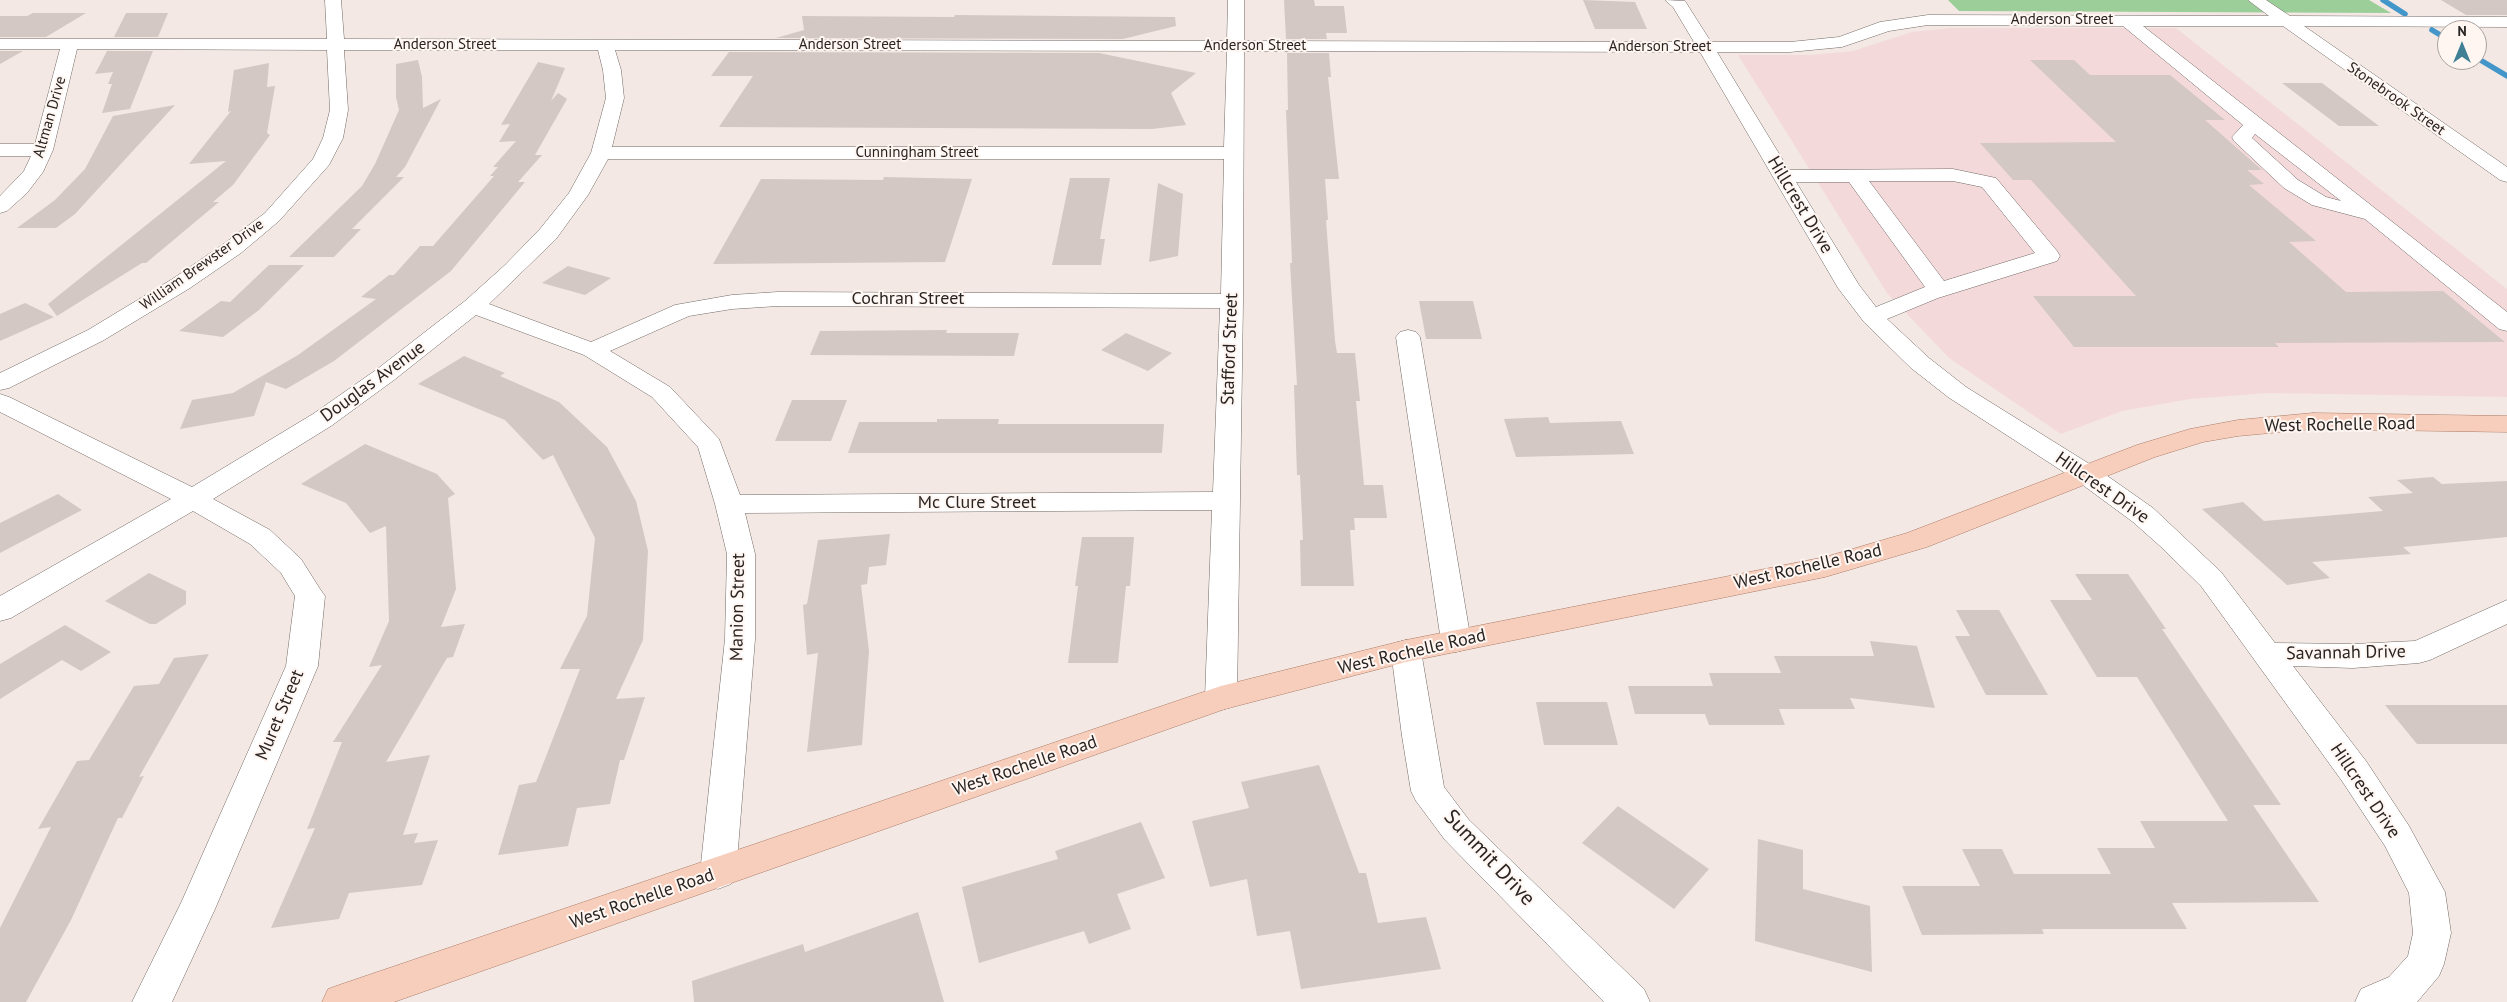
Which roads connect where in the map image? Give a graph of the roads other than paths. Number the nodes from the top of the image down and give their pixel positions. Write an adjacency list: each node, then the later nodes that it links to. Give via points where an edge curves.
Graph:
1 (333, 0): 12 (street, William Brewster Drive)
2 (1236, 0): 14 (street, Stafford Street)
3 (1673, 0): 15 (street, Hillcrest Drive, via 1679,4)
4 (2256, 0): 8 (street, Stonebrook Street)
5 (1939, 7): 6 (street)
6 (1952, 20): 7 (street, Anderson Street); 15 (street, Anderson Street, via 1898,24 1842,42 1811,46)
7 (2126, 20): 8 (street, Anderson Street); 28 (street, via 2254,124 2242,137 2244,141 2291,184 2319,201 2374,216)
8 (2285, 21): 9 (street, Anderson Street); 22 (street, Stonebrook Street)
9 (2507, 22)
10 (0, 44): 11 (street, Anderson Street)
11 (70, 44): 12 (street, Anderson Street); 17 (street, Altman Drive)
12 (336, 45): 13 (street, Anderson Street); 31 (street, William Brewster Drive, via 339,110 333,138 322,161 272,216 233,248 139,310)
13 (605, 45): 14 (street, Anderson Street); 18 (street, Douglas Avenue, via 612,70 614,98)
14 (1235, 46): 15 (street, Anderson Street); 19 (street, Stafford Street)
15 (1706, 47): 20 (street, Hillcrest Drive)
16 (0, 150): 17 (street)
17 (43, 150): 23 (street, Altman Drive, via 33,172)
18 (601, 152): 19 (street, Cunningham Street); 26 (street, Douglas Avenue, via 578,195 548,234)
19 (1234, 153): 25 (street, Stafford Street)
20 (1783, 176): 21 (street); 27 (street, Hillcrest Drive, via 1849,288)
21 (1855, 176): 24 (street); 24 (street, via 1953,175 1989,182 2049,256)
22 (2507, 176)
23 (0, 207)
24 (1939, 290): 27 (street)
25 (1232, 301): 30 (street, Cochran Street, via 778,299 732,302 683,310); 36 (street, Stafford Street)
26 (473, 306): 30 (street, Manion Street); 35 (street, Douglas Avenue, via 322,420)
27 (1872, 317): 34 (street, Hillcrest Drive, via 1920,363 1957,392)
28 (2507, 324)
29 (1408, 337): 40 (street)
30 (592, 350): 37 (street, Manion Street, via 661,392 710,445)
31 (0, 382)
32 (0, 402): 35 (street, Muret Street)
33 (2507, 424): 34 (main road, West Rochelle Road, via 2312,421 2238,428 2199,435 2146,451)
34 (2086, 474): 40 (main road, West Rochelle Road, via 1917,540 1825,567); 42 (street, Hillcrest Drive, via 2143,515 2211,579)
35 (193, 499): 38 (street, Douglas Avenue); 45 (street, Muret Street, via 260,537 291,566 310,596 302,666 197,908)
36 (1226, 502): 37 (street, Mc Clure Street); 43 (street, Stafford Street)
37 (729, 504): 44 (street, Manion Street, via 741,554 740,639)
38 (0, 610)
39 (2507, 611): 42 (street, Savannah Drive, via 2419,652 2353,656)
40 (1456, 641): 41 (main road, West Rochelle Road)
41 (1406, 651): 43 (main road, West Rochelle Road); 47 (street, Summit Drive, via 1428,791 1457,830)
42 (2266, 654): 48 (street, Hillcrest Drive, via 2354,771 2397,836 2427,892 2432,933 2425,964 2403,990)
43 (1221, 698): 44 (main road, West Rochelle Road)
44 (718, 873): 46 (main road, West Rochelle Road)
45 (152, 1002)
46 (342, 1002)
47 (1630, 1002)
48 (2375, 1002)

